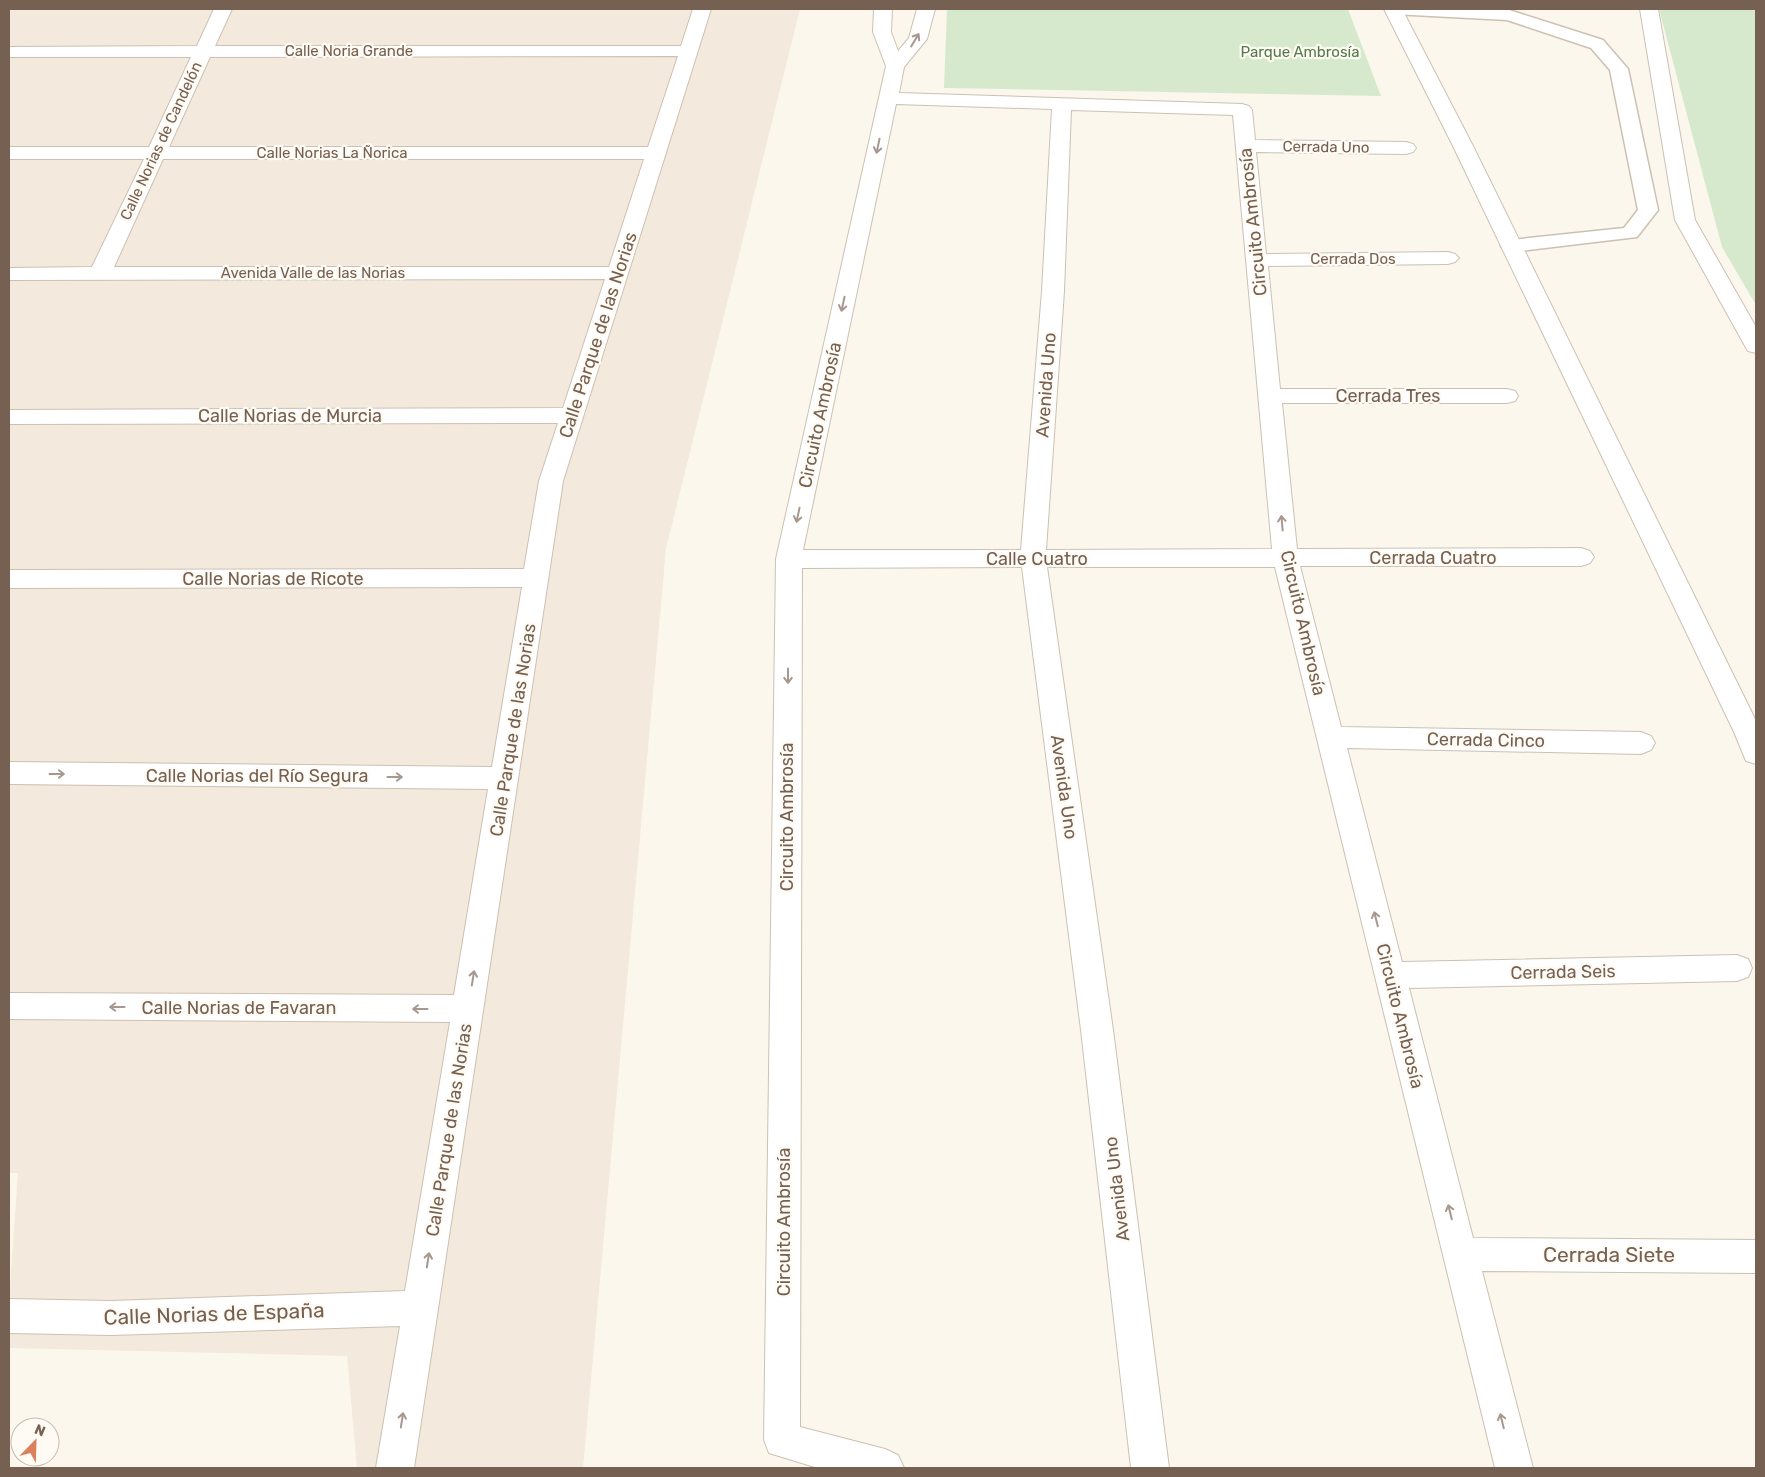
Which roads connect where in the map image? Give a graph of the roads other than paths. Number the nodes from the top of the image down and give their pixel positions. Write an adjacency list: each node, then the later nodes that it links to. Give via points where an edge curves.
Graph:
1 (223, 9): 7 (street, Calle Norias de Candelón)
2 (702, 9): 8 (street, Calle Parque de las Norias)
3 (883, 9): 10 (street, via 882,32)
4 (926, 9): 10 (street, Circuito Ambrosía, one-way to 4, via 918,38)
5 (1393, 9): 18 (street); 18 (lane, via 1509,15 1597,44 1619,69 1648,210 1630,233)
6 (1648, 9): 24 (street, via 1685,220)
7 (203, 51): 8 (street, Calle Noria Grande); 9 (street, Calle Noria Grande); 16 (street, Calle Norias de Candelón)
8 (689, 51): 17 (street, Calle Parque de las Norias)
9 (9, 52)
10 (895, 66): 11 (street, Circuito Ambrosía)
11 (888, 98): 12 (street, Circuito Ambrosía); 31 (street, Circuito Ambrosía, one-way to 31)
12 (1062, 104): 13 (street, Circuito Ambrosía, via 1242,110); 32 (street, Avenida Uno, via 1053,291)
13 (1246, 146): 14 (street, Cerrada Uno); 20 (street, Circuito Ambrosía)
14 (1406, 148)
15 (9, 153): 16 (street, Calle Norias La Ñorica)
16 (156, 153): 17 (street, Calle Norias La Ñorica); 23 (street, Calle Norias de Candelón)
17 (656, 153): 21 (street, Calle Parque de las Norias)
18 (1511, 246): 37 (street)
19 (1448, 258): 20 (street, Cerrada Dos)
20 (1257, 260): 25 (street, Circuito Ambrosía)
21 (618, 273): 23 (street, Avenida Valle de las Norias); 27 (street, Calle Parque de las Norias)
22 (9, 274): 23 (street, Avenida Valle de las Norias)
23 (100, 274)
24 (1756, 346)
25 (1270, 396): 26 (street, Cerrada Tres); 30 (street, Circuito Ambrosía, one-way to 25)
26 (1507, 396)
27 (572, 415): 28 (street, Calle Norias de Murcia); 33 (street, Calle Parque de las Norias, via 551,481)
28 (10, 420)
29 (1581, 557): 30 (street, Cerrada Cuatro)
30 (1285, 558): 32 (street, Calle Cuatro); 35 (street, Circuito Ambrosía)
31 (788, 559): 32 (street, Calle Cuatro); 49 (street, Circuito Ambrosía, one-way to 49, via 782,1440)
32 (1033, 559): 50 (street, Avenida Uno, via 1097,1030)
33 (537, 578): 34 (street, Calle Norias de Ricote); 39 (street, Calle Parque de las Norias)
34 (9, 579)
35 (1330, 737): 36 (street, Cerrada Cinco); 41 (street, Circuito Ambrosía, one-way to 35)
36 (1641, 743)
37 (1756, 753)
38 (9, 773): 39 (street, Calle Norias del Río Segura, one-way to 39)
39 (505, 778): 43 (street, Calle Parque de las Norias, one-way to 39)
40 (1737, 968): 41 (street, Cerrada Seis)
41 (1390, 975): 44 (street, Circuito Ambrosía, one-way to 41)
42 (9, 1006): 43 (street, Calle Norias de Favaran, one-way to 42)
43 (468, 1009): 46 (street, Calle Parque de las Norias, one-way to 43)
44 (1461, 1254): 45 (street, Cerrada Siete); 51 (street, Circuito Ambrosía, one-way to 44)
45 (1756, 1256)
46 (420, 1308): 47 (street, Calle Norias de España, via 111,1318); 48 (street, Calle Parque de las Norias, one-way to 46)
47 (9, 1316)
48 (395, 1468)
49 (885, 1468)
50 (1150, 1468)
51 (1514, 1468)

